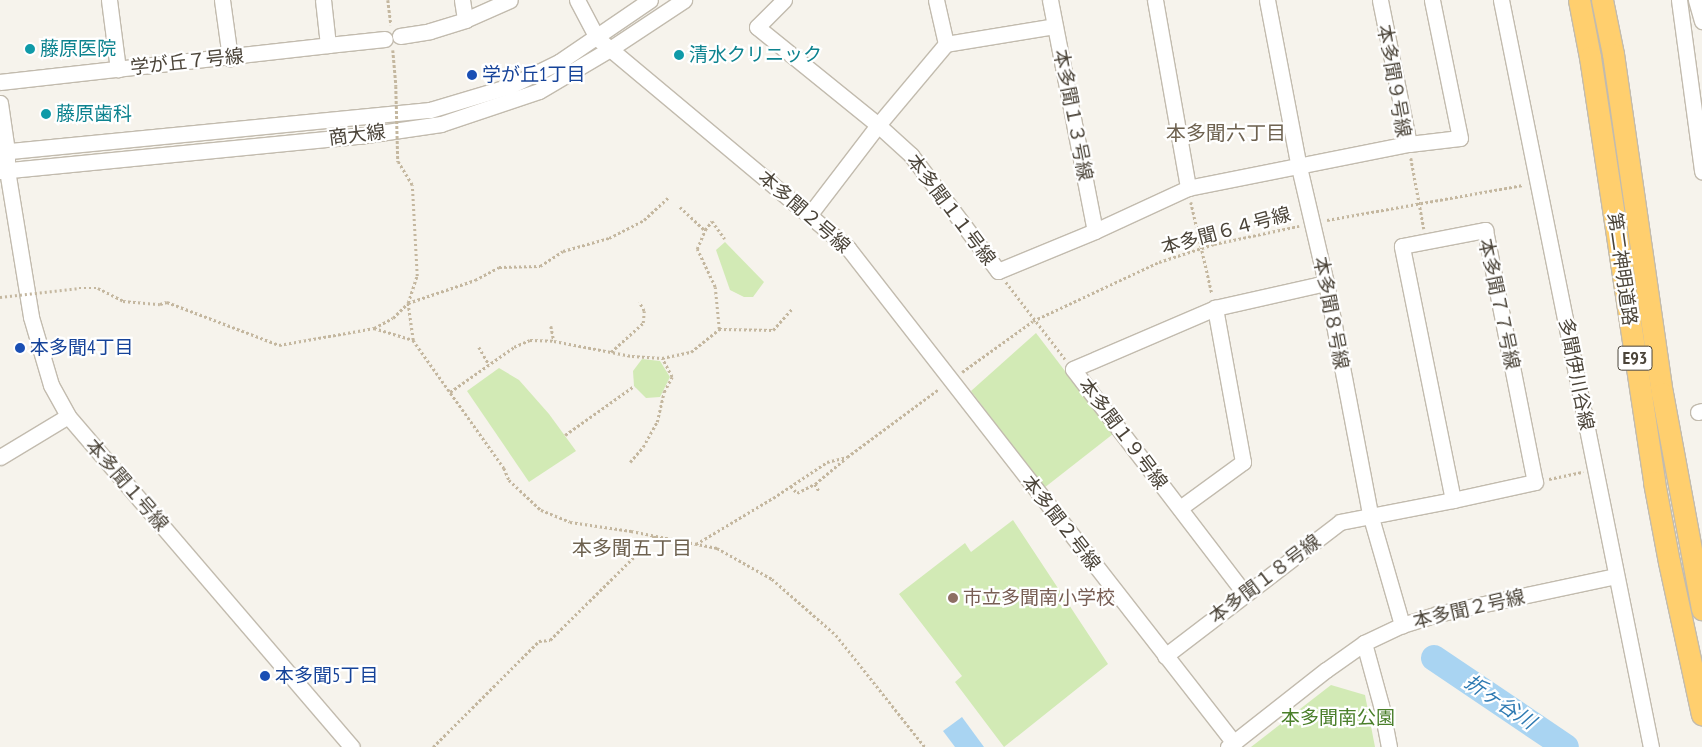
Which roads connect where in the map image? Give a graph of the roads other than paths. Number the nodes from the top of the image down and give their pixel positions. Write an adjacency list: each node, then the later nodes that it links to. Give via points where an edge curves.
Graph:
1 (110, 0): 29 (street)
2 (222, 0): 28 (street)
3 (324, 0): 26 (street)
4 (462, 0): 21 (street)
5 (510, 0): 21 (street, 学が丘７号線)
6 (577, 0): 24 (street, 本多聞２号線)
7 (650, 0): 24 (street, 商大線)
8 (684, 0): 27 (street, 商大線)
9 (784, 0): 32 (street, 本多聞１１号線, via 757,28)
10 (936, 0): 25 (street)
11 (1050, 0): 23 (street, 本多聞１３号線)
12 (1155, 0): 38 (street)
13 (1267, 0): 35 (street, 本多聞８号線)
14 (1380, 0): 33 (street, 本多聞９号線)
15 (1432, 0): 33 (street, via 1460,138)
16 (1501, 0): 48 (street, 多聞伊川谷線)
17 (1578, 0): 54 (highway, 第二神明道路 / E93, via 1590,57 1654,482)
18 (1602, 0): 50 (highway, 第二神明道路 / E93, via 1613,54 1665,411)
19 (1679, 0): 37 (street)
20 (1696, 0): 22 (street)
21 (465, 20): 26 (street, 学が丘７号線, via 430,31)
22 (1702, 21)
23 (1056, 26): 25 (street); 40 (street, 本多聞１３号線)
24 (598, 38): 27 (street, 本多聞２号線); 34 (street, 商大線, via 510,86 430,110)
25 (946, 44): 32 (street)
26 (328, 45): 28 (street, 学が丘７号線)
27 (610, 49): 36 (street, 商大線, via 540,91 441,124 359,136); 39 (street, 本多聞２号線)
28 (230, 58): 29 (street, 学が丘７号線)
29 (118, 70): 30 (street, 学が丘７号線)
30 (0, 82)
31 (0, 103): 34 (street, 本多聞１号線)
32 (878, 125): 39 (street); 40 (street, 本多聞１１号線, via 911,155 998,271)
33 (1409, 144): 35 (street, 本多聞９号線)
34 (4, 152): 36 (street, 本多聞１号線)
35 (1299, 167): 38 (street, 本多聞１１号線); 41 (street, 本多聞８号線)
36 (4, 171): 43 (street, 本多聞１号線, via 31,317 51,385)
37 (1702, 171)
38 (1188, 188): 40 (street, 本多聞１１号線)
39 (810, 214): 53 (street, 本多聞２号線, via 848,248)
40 (1095, 231)
41 (1326, 282): 42 (street, 本多聞１９号線); 47 (street, 本多聞８号線)
42 (1215, 308): 46 (street, via 1242,462); 46 (street, 本多聞１９号線, via 1073,369)
43 (68, 416): 44 (street); 56 (street, 本多聞１号線)
44 (0, 457)
45 (1452, 500): 45 (street, 本多聞７７号線, via 1535,482 1485,230 1402,246); 47 (street)
46 (1180, 508): 49 (street, 本多聞１９号線)
47 (1370, 514): 49 (street, 本多聞１８号線, via 1340,522); 51 (street, 本多聞８号線)
48 (1616, 576): 51 (street, 本多聞２号線, via 1437,614); 58 (street, 多聞伊川谷線)
49 (1245, 594): 53 (street, 本多聞１８号線)
50 (1702, 609)
51 (1402, 625): 52 (street, 本多聞２号線)
52 (1364, 643): 55 (street, 本多聞２号線); 57 (street)
53 (1165, 656): 55 (street, 本多聞２号線)
54 (1702, 714)
55 (1231, 745)
56 (352, 747)
57 (1389, 747)
58 (1652, 747)

